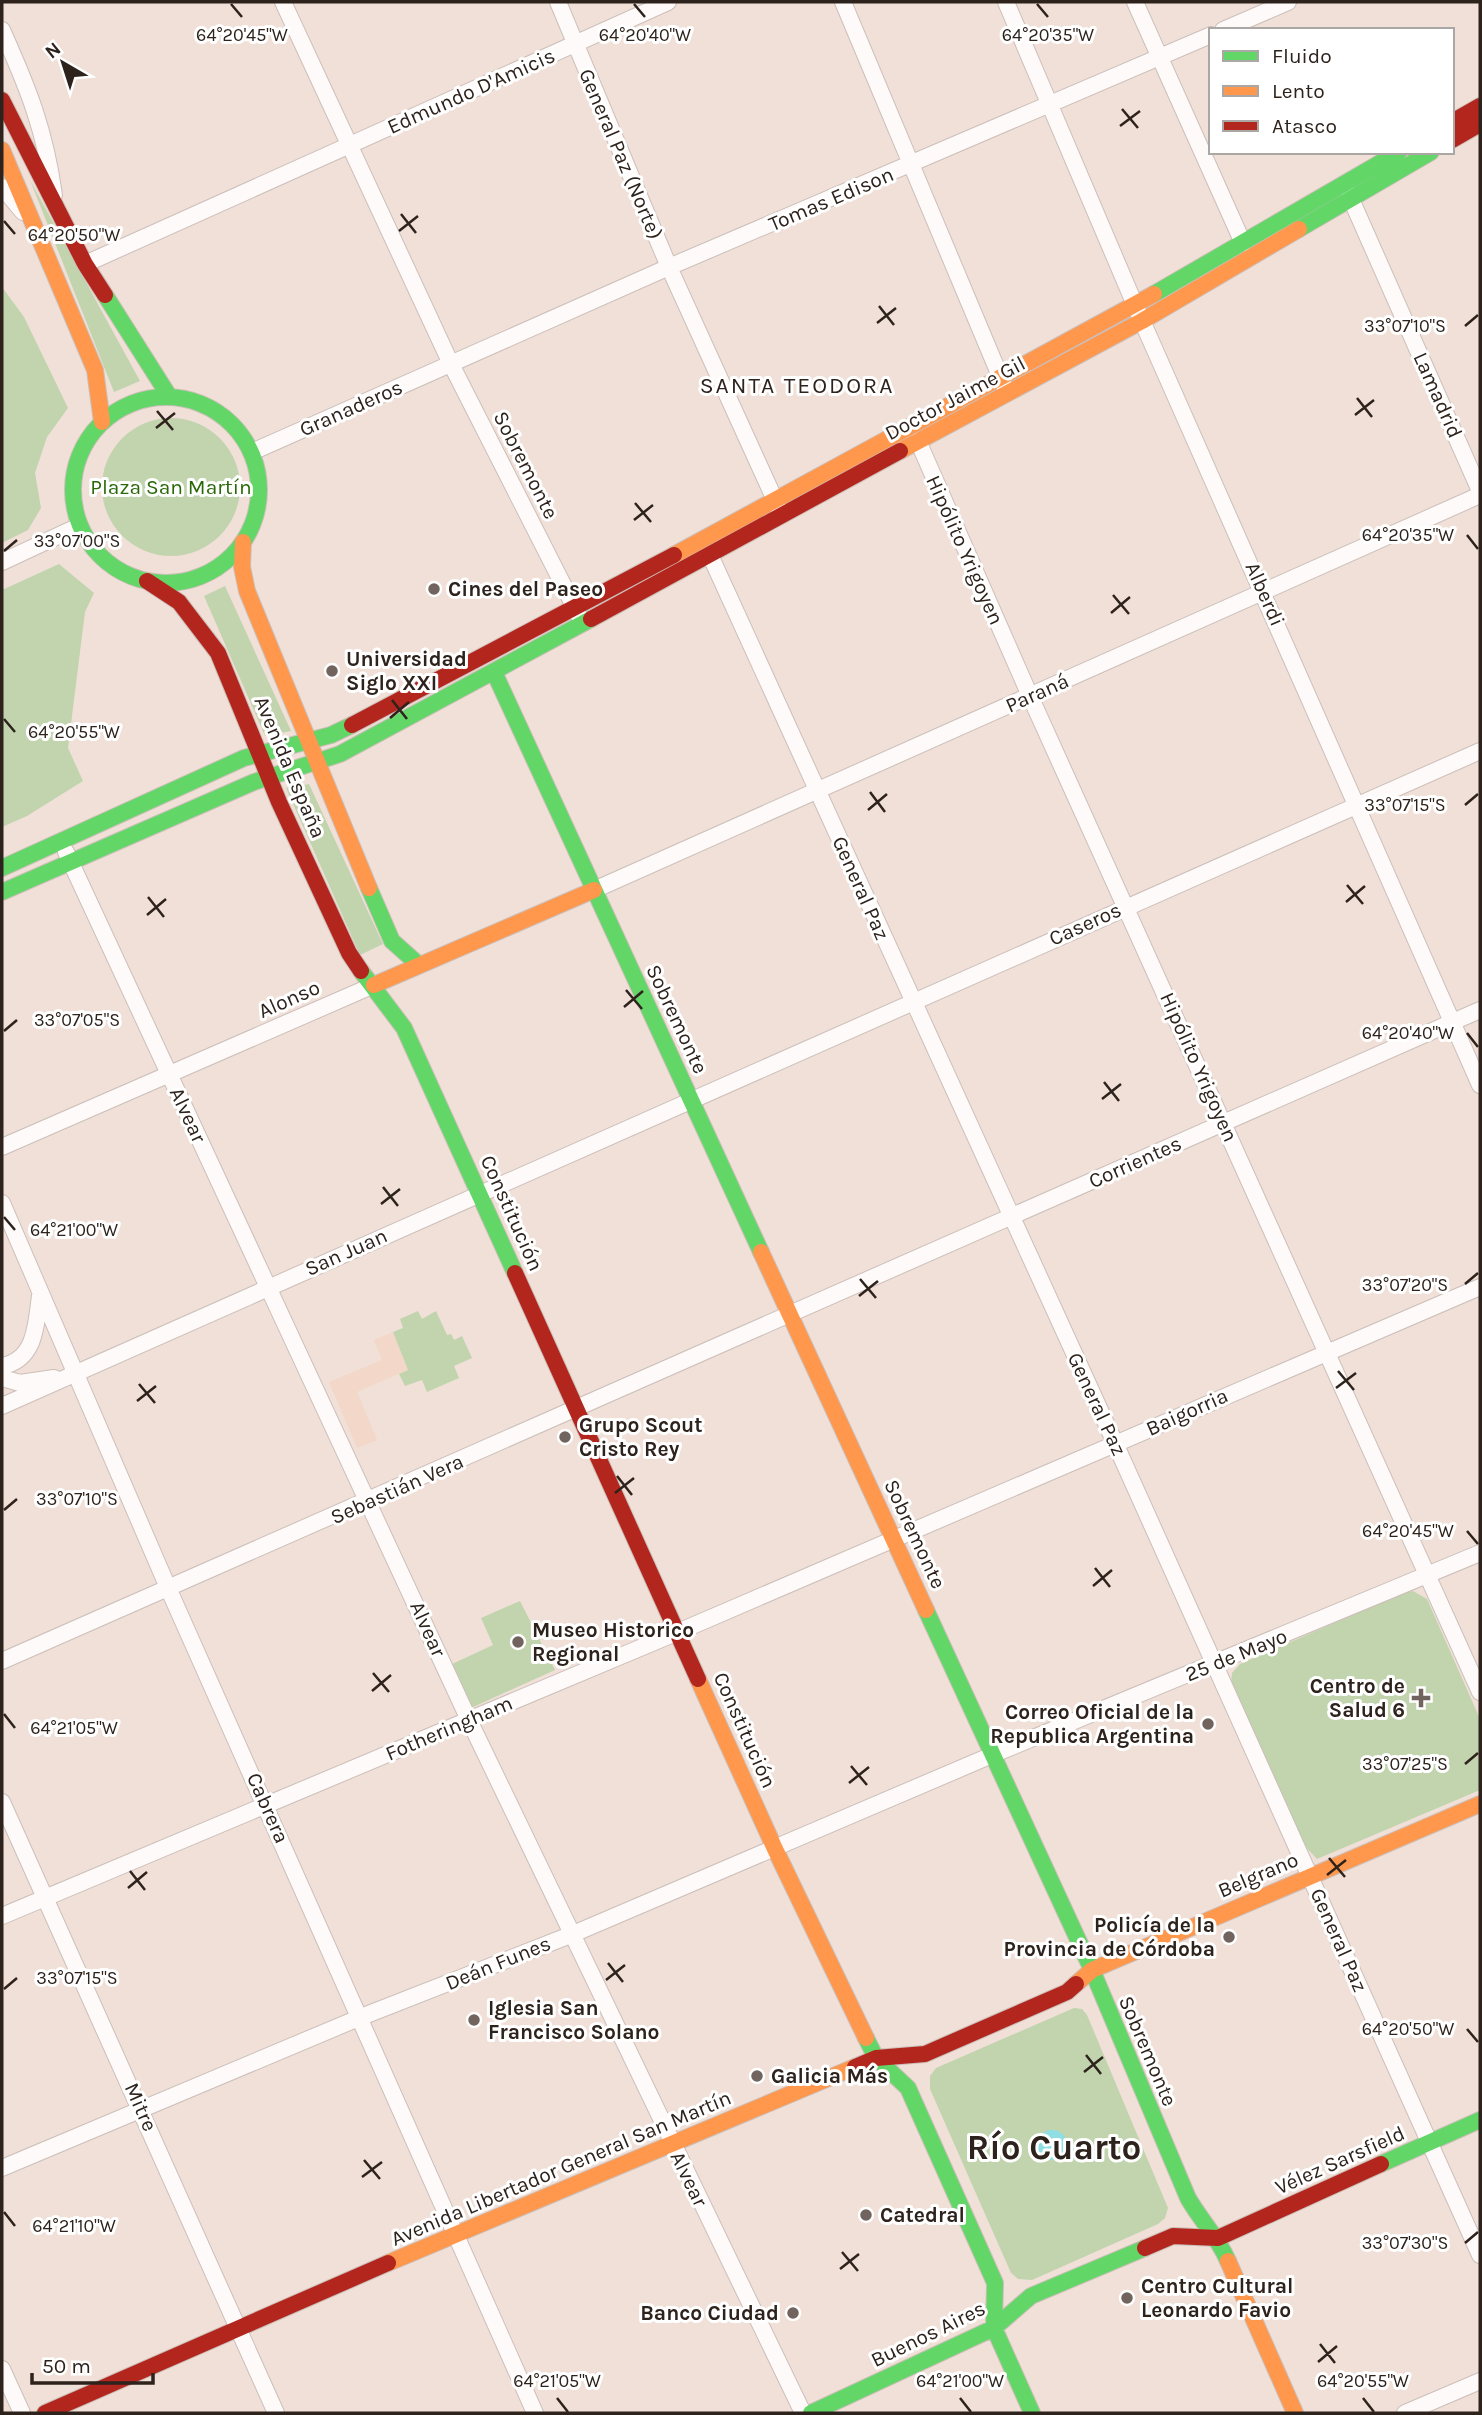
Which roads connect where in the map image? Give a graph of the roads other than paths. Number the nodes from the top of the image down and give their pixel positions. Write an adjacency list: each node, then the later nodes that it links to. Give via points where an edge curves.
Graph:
1 (283, 2): 19 (street, Sobremonte)
2 (558, 2): 11 (street, General Paz (Norte))
3 (668, 2): 11 (street, Edmundo D'Amicis)
4 (843, 2): 23 (street)
5 (1006, 2): 14 (street, Alberdi)
6 (1135, 2): 12 (street)
7 (1288, 2): 8 (street)
8 (1228, 28)
9 (2, 30): 26 (street, via 47,144)
10 (1209, 36): 12 (street, Tomas Edison)
11 (574, 44): 19 (street, Edmundo D'Amicis); 30 (street, General Paz (Norte))
12 (1159, 58): 14 (street, Tomas Edison); 28 (street)
13 (2, 100): 26 (main road)
14 (1051, 104): 23 (street, Tomas Edison); 31 (street, Alberdi)
15 (1480, 106): 16 (main road)
16 (1454, 121)
17 (1480, 124): 18 (main road)
18 (1454, 139)
19 (350, 145): 29 (street, Edmundo D'Amicis); 33 (street, Sobremonte)
20 (2, 150): 27 (main road)
21 (1396, 154): 25 (main road, Doctor Jaime Gil)
22 (1427, 154): 25 (main road, Doctor Jaime Gil)
23 (913, 164): 30 (street, Tomas Edison); 34 (street)
24 (2, 187): 27 (street)
25 (1347, 191): 28 (main road, Doctor Jaime Gil); 32 (main road, Doctor Jaime Gil); 39 (street, Lamadrid)
26 (55, 204): 29 (main road)
27 (33, 223): 36 (main road, via 94,370)
28 (1243, 243): 31 (main road, Doctor Jaime Gil)
29 (85, 264): 35 (main road)
30 (669, 267): 33 (street, Tomas Edison); 40 (street)
31 (1135, 305): 32 (street, Alberdi); 34 (main road, Doctor Jaime Gil)
32 (1142, 321): 34 (main road, Doctor Jaime Gil); 46 (street, Alberdi)
33 (451, 364): 38 (street, Granaderos); 47 (street, Sobremonte)
34 (1004, 385): 37 (main road, Doctor Jaime Gil); 40 (main road, Doctor Jaime Gil)
35 (169, 396): 36 (main road, via 127,405); 38 (main road, via 213,409 236,428)
36 (102, 422): 41 (main road, via 85,444 74,470 73,499)
37 (918, 441): 40 (main road, Doctor Jaime Gil); 49 (street, Hipólito Yrigoyen)
38 (251, 452): 42 (main road, via 259,483 256,514)
39 (1480, 493): 46 (street, Paraná)
40 (778, 507): 43 (main road, Doctor Jaime Gil); 47 (main road, Doctor Jaime Gil)
41 (79, 526): 44 (street); 45 (main road, via 103,558 119,571)
42 (243, 542): 45 (main road, via 225,562 201,576 174,583); 50 (main road, Avenida España, via 247,592)
43 (709, 555): 47 (main road, Doctor Jaime Gil); 55 (street, General Paz)
44 (2, 562)
45 (147, 582): 52 (main road, Avenida España, via 179,602 218,653)
46 (1264, 591): 49 (street, Paraná); 56 (street, Alberdi)
47 (579, 616): 48 (main road, Doctor Jaime Gil); 50 (main road, via 342,730)
48 (494, 672): 53 (main road, Doctor Jaime Gil); 60 (main road, Sobremonte)
49 (1030, 696): 55 (street, Paraná); 62 (street, Hipólito Yrigoyen)
50 (309, 740): 52 (main road); 53 (main road, Avenida España)
51 (1480, 751): 56 (street, Caseros)
52 (261, 753): 54 (main road, Avenida España); 57 (main road)
53 (316, 763): 54 (main road, Doctor Jaime Gil); 63 (main road, Avenida España, via 392,941)
54 (270, 776): 58 (main road, Doctor Jaime Gil); 64 (main road, Avenida España, via 349,953)
55 (818, 792): 60 (street, Paraná); 65 (street, General Paz)
56 (1358, 806): 62 (street, Caseros); 67 (street, Alberdi)
57 (61, 841): 58 (street, Alvear); 59 (main road)
58 (71, 861): 61 (main road, Doctor Jaime Gil); 68 (street, Alvear)
59 (2, 868)
60 (594, 890): 63 (main road, Alonso); 70 (main road, Sobremonte)
61 (2, 892)
62 (1126, 906): 65 (street, Caseros); 71 (street, Hipólito Yrigoyen)
63 (419, 965): 64 (main road, Alonso)
64 (374, 985): 68 (street, Alonso); 73 (main road, Constitución, via 404,1028)
65 (913, 1003): 70 (street, Caseros); 75 (street, General Paz)
66 (1480, 1010): 67 (street, Corrientes)
67 (1453, 1022): 69 (street, Alberdi); 71 (street, Corrientes)
68 (168, 1075): 72 (street, Alonso); 76 (street, Alvear)
69 (1480, 1085)
70 (692, 1100): 73 (street, San Juan); 79 (main road, Sobremonte)
71 (1224, 1122): 75 (street, Corrientes); 80 (street, Hipólito Yrigoyen)
72 (2, 1147)
73 (481, 1193): 76 (street, San Juan); 85 (main road, Constitución)
74 (2, 1203): 78 (street, Cabrera)
75 (1010, 1218): 79 (street, Corrientes); 86 (street, General Paz)
76 (269, 1286): 82 (street, San Juan); 87 (street, Alvear)
77 (1480, 1287): 80 (street, Baigorria)
78 (41, 1294): 81 (street, via 35,1335 26,1353); 82 (street, Cabrera)
79 (790, 1313): 85 (street, Sebastián Vera); 88 (main road, Sobremonte)
80 (1328, 1351): 86 (street, Baigorria); 90 (street, Hipólito Yrigoyen)
81 (2, 1366)
82 (76, 1375): 83 (street, via 20,1383); 84 (street, San Juan); 91 (street, Cabrera)
83 (2, 1378)
84 (2, 1406)
85 (577, 1410): 87 (street, Sebastián Vera); 92 (main road, Constitución)
86 (1115, 1443): 88 (street, Baigorria); 94 (street, General Paz)
87 (370, 1501): 91 (street, Sebastián Vera); 96 (street, Alvear)
88 (894, 1538): 92 (street, Fotheringham); 97 (main road, Sobremonte)
89 (1480, 1553): 90 (street, 25 de Mayo)
90 (1426, 1576): 94 (street, 25 de Mayo); 95 (street, Hipólito Yrigoyen)
91 (169, 1590): 93 (street, Sebastián Vera); 100 (street, Cabrera)
92 (678, 1632): 96 (street, Fotheringham); 101 (main road, Constitución)
93 (2, 1661)
94 (1213, 1665): 97 (street, 25 de Mayo); 102 (street, General Paz)
95 (1480, 1692)
96 (469, 1720): 100 (street, Fotheringham); 105 (street, Alvear)
97 (992, 1755): 101 (street, Deán Funes); 106 (main road, Sobremonte)
98 (2, 1802): 103 (street, Mitre)
99 (1480, 1804): 102 (main road, Belgrano)
100 (267, 1805): 103 (street, Fotheringham); 107 (street, Cabrera)
101 (775, 1849): 105 (street, Deán Funes); 108 (main road, Constitución)
102 (1310, 1875): 106 (main road, Belgrano); 111 (street, General Paz)
103 (45, 1897): 104 (street, Fotheringham); 109 (street, Mitre)
104 (2, 1916)
105 (573, 1934): 107 (street, Deán Funes); 112 (street, Alvear)
106 (1092, 1970): 108 (main road, Avenida Libertador General San Martín, via 1067,1992 925,2054); 115 (main road, Sobremonte, via 1188,2198 1202,2223)
107 (361, 2017): 109 (street, Deán Funes); 114 (street, Cabrera)
108 (876, 2058): 112 (main road, Avenida Libertador General San Martín); 117 (main road, Constitución, via 908,2088 995,2283)
109 (142, 2108): 113 (street, Deán Funes); 118 (street, Mitre)
110 (1480, 2120): 111 (main road, Vélez Sarsfield)
111 (1430, 2142): 115 (main road, Vélez Sarsfield); 116 (street, General Paz)
112 (673, 2145): 114 (main road, Avenida Libertador General San Martín); 125 (street, Alvear)
113 (2, 2168)
114 (456, 2233): 118 (main road, Avenida Libertador General San Martín); 124 (street, Cabrera)
115 (1218, 2238): 117 (main road, Buenos Aires, via 1173,2236 1031,2296); 128 (main road, Sobremonte)
116 (1480, 2255)
117 (994, 2328): 126 (main road, Buenos Aires); 127 (main road, Constitución)
118 (239, 2331): 122 (main road, Avenida Libertador General San Martín); 123 (street, Mitre)
119 (2, 2369): 121 (street)
120 (1480, 2381): 129 (street)
121 (22, 2413)
122 (45, 2413)
123 (276, 2413)
124 (535, 2413)
125 (803, 2413)
126 (811, 2413)
127 (1032, 2413)
128 (1295, 2413)
129 (1405, 2413)

